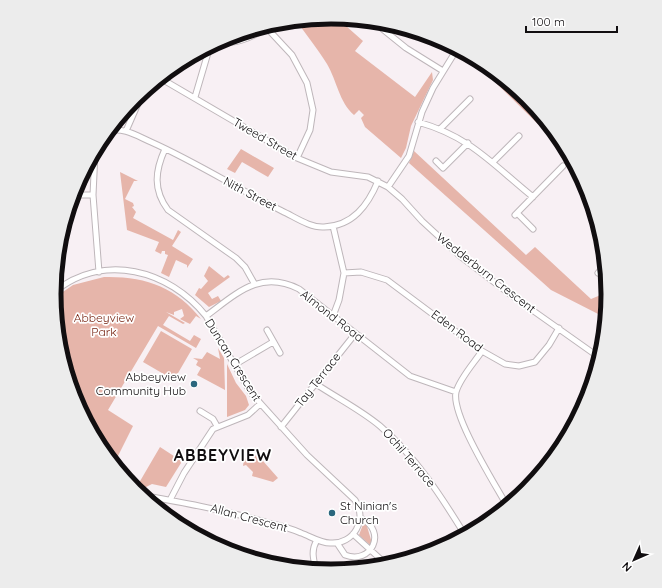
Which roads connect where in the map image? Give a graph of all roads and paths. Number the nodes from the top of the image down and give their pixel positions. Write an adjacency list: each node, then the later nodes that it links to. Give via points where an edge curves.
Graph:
1 (382, 29): 7 (street, via 406,48)
2 (270, 31): 19 (street, via 292,55 307,83 313,110 310,130)
3 (253, 35): 4 (street)
4 (234, 42)
5 (208, 54): 9 (street)
6 (454, 54): 7 (street)
7 (443, 71): 12 (street)
8 (166, 81): 9 (street, Tweed Street)
9 (195, 97): 19 (street, Tweed Street)
10 (470, 99): 14 (street)
11 (137, 107): 15 (street)
12 (418, 122): 14 (street); 25 (street, via 410,156)
13 (118, 128): 15 (street, Nith Street)
14 (440, 129): 17 (street)
15 (126, 131): 18 (street, Nith Street)
16 (519, 136): 21 (street)
17 (468, 142): 20 (street, via 443,168); 21 (street)
18 (165, 149): 29 (street, Nith Street, via 307,223 320,227); 33 (street, via 156,182 161,201 168,210 236,258 245,267)
19 (297, 158): 24 (street, Tweed Street, via 331,172 363,176)
20 (436, 161)
21 (493, 162): 28 (street)
22 (94, 166): 27 (street)
23 (563, 166): 28 (street)
24 (378, 181): 25 (street, Wedderburn Crescent); 29 (street, Nith Street, via 371,198 361,211)
25 (388, 186): 37 (street, Wedderburn Crescent, via 460,256 510,295)
26 (80, 195): 27 (street)
27 (93, 195): 31 (street)
28 (533, 196): 30 (street, via 516,214)
29 (333, 226): 32 (street)
30 (533, 229)
31 (99, 272): 34 (street, Duncan Crescent, via 76,278); 35 (street, Duncan Crescent, via 127,270 153,276 184,293)
32 (344, 273): 36 (street); 41 (street, Eden Road, via 361,272 388,280)
33 (254, 283): 35 (street); 36 (street, Almond Road, via 290,284)
34 (61, 287)
35 (206, 316): 44 (street, Duncan Crescent)
36 (333, 316): 39 (street, Almond Road)
37 (559, 328): 41 (street, Eden Road, via 550,345 535,362 519,366 505,364); 43 (street, Wedderburn Crescent)
38 (267, 330): 40 (street)
39 (355, 334): 45 (street, Tay Terrace); 46 (street, Almond Road, via 410,376)
40 (273, 342): 42 (street); 44 (street)
41 (482, 351): 46 (street)
42 (280, 353)
43 (594, 354)
44 (234, 365): 47 (street, Duncan Crescent)
45 (316, 384): 50 (street, Tay Terrace); 55 (street, Ochil Terrace, via 380,426 397,442 425,474)
46 (456, 392): 53 (street, via 462,422)
47 (260, 404): 49 (street, via 248,415); 50 (street, Duncan Crescent)
48 (200, 410): 49 (street, via 213,419)
49 (217, 426): 52 (street, via 208,434)
50 (281, 427): 54 (street, Duncan Crescent, via 355,500)
51 (153, 497): 52 (street, Allan Crescent)
52 (170, 500): 57 (street, Allan Crescent, via 238,514)
53 (504, 501)
54 (361, 518): 56 (street); 59 (street, via 370,524 374,532 375,541)
55 (462, 530)
56 (353, 534): 58 (street); 59 (street)
57 (317, 540): 58 (street, Allan Crescent); 61 (street, via 313,547)
58 (338, 543): 59 (street, via 345,555 354,558)
59 (369, 550): 60 (street)
60 (380, 560)
61 (314, 563)

